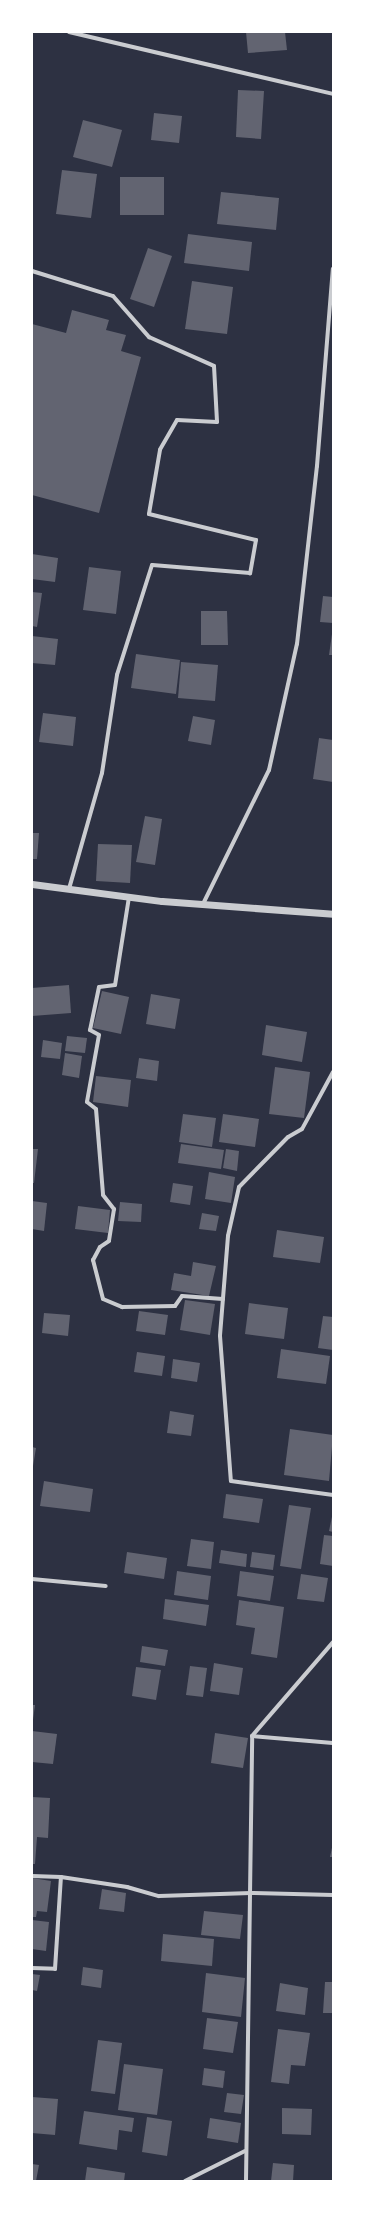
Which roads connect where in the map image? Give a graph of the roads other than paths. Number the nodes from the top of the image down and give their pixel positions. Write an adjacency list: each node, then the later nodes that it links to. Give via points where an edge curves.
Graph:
1 (69, 32): 2 (street)
2 (333, 94)
3 (333, 269): 5 (street)
4 (32, 271): 7 (street, via 113,296 149,337 214,366 217,422 178,420 160,450 149,514 256,540 250,572 152,565 117,675 102,773)
5 (331, 317): 9 (street, via 297,644 269,770)
6 (32, 884): 7 (street)
7 (69, 889): 8 (street)
8 (129, 897): 9 (street); 12 (street, via 115,985 99,986 90,1030 99,1034 88,1102 96,1109 103,1195 114,1209 109,1241 100,1247 93,1260 103,1299 122,1307 175,1306 182,1296)
9 (203, 904): 10 (street)
10 (333, 914)
11 (333, 1072): 12 (street, via 302,1129 288,1137 239,1187 228,1236)
12 (223, 1299): 13 (street, via 220,1336 231,1481)
13 (333, 1495)
14 (32, 1579): 15 (street)
15 (106, 1586)
16 (333, 1642): 17 (street)
17 (252, 1736): 18 (street); 21 (street)
18 (333, 1743)
19 (32, 1876): 20 (street)
20 (62, 1877): 21 (street, via 128,1887 159,1896); 23 (street, via 55,1969)
21 (251, 1893): 22 (street); 24 (street)
22 (333, 1895)
23 (32, 1968)
24 (245, 2151): 25 (street); 26 (street)
25 (185, 2181)
26 (246, 2181)

